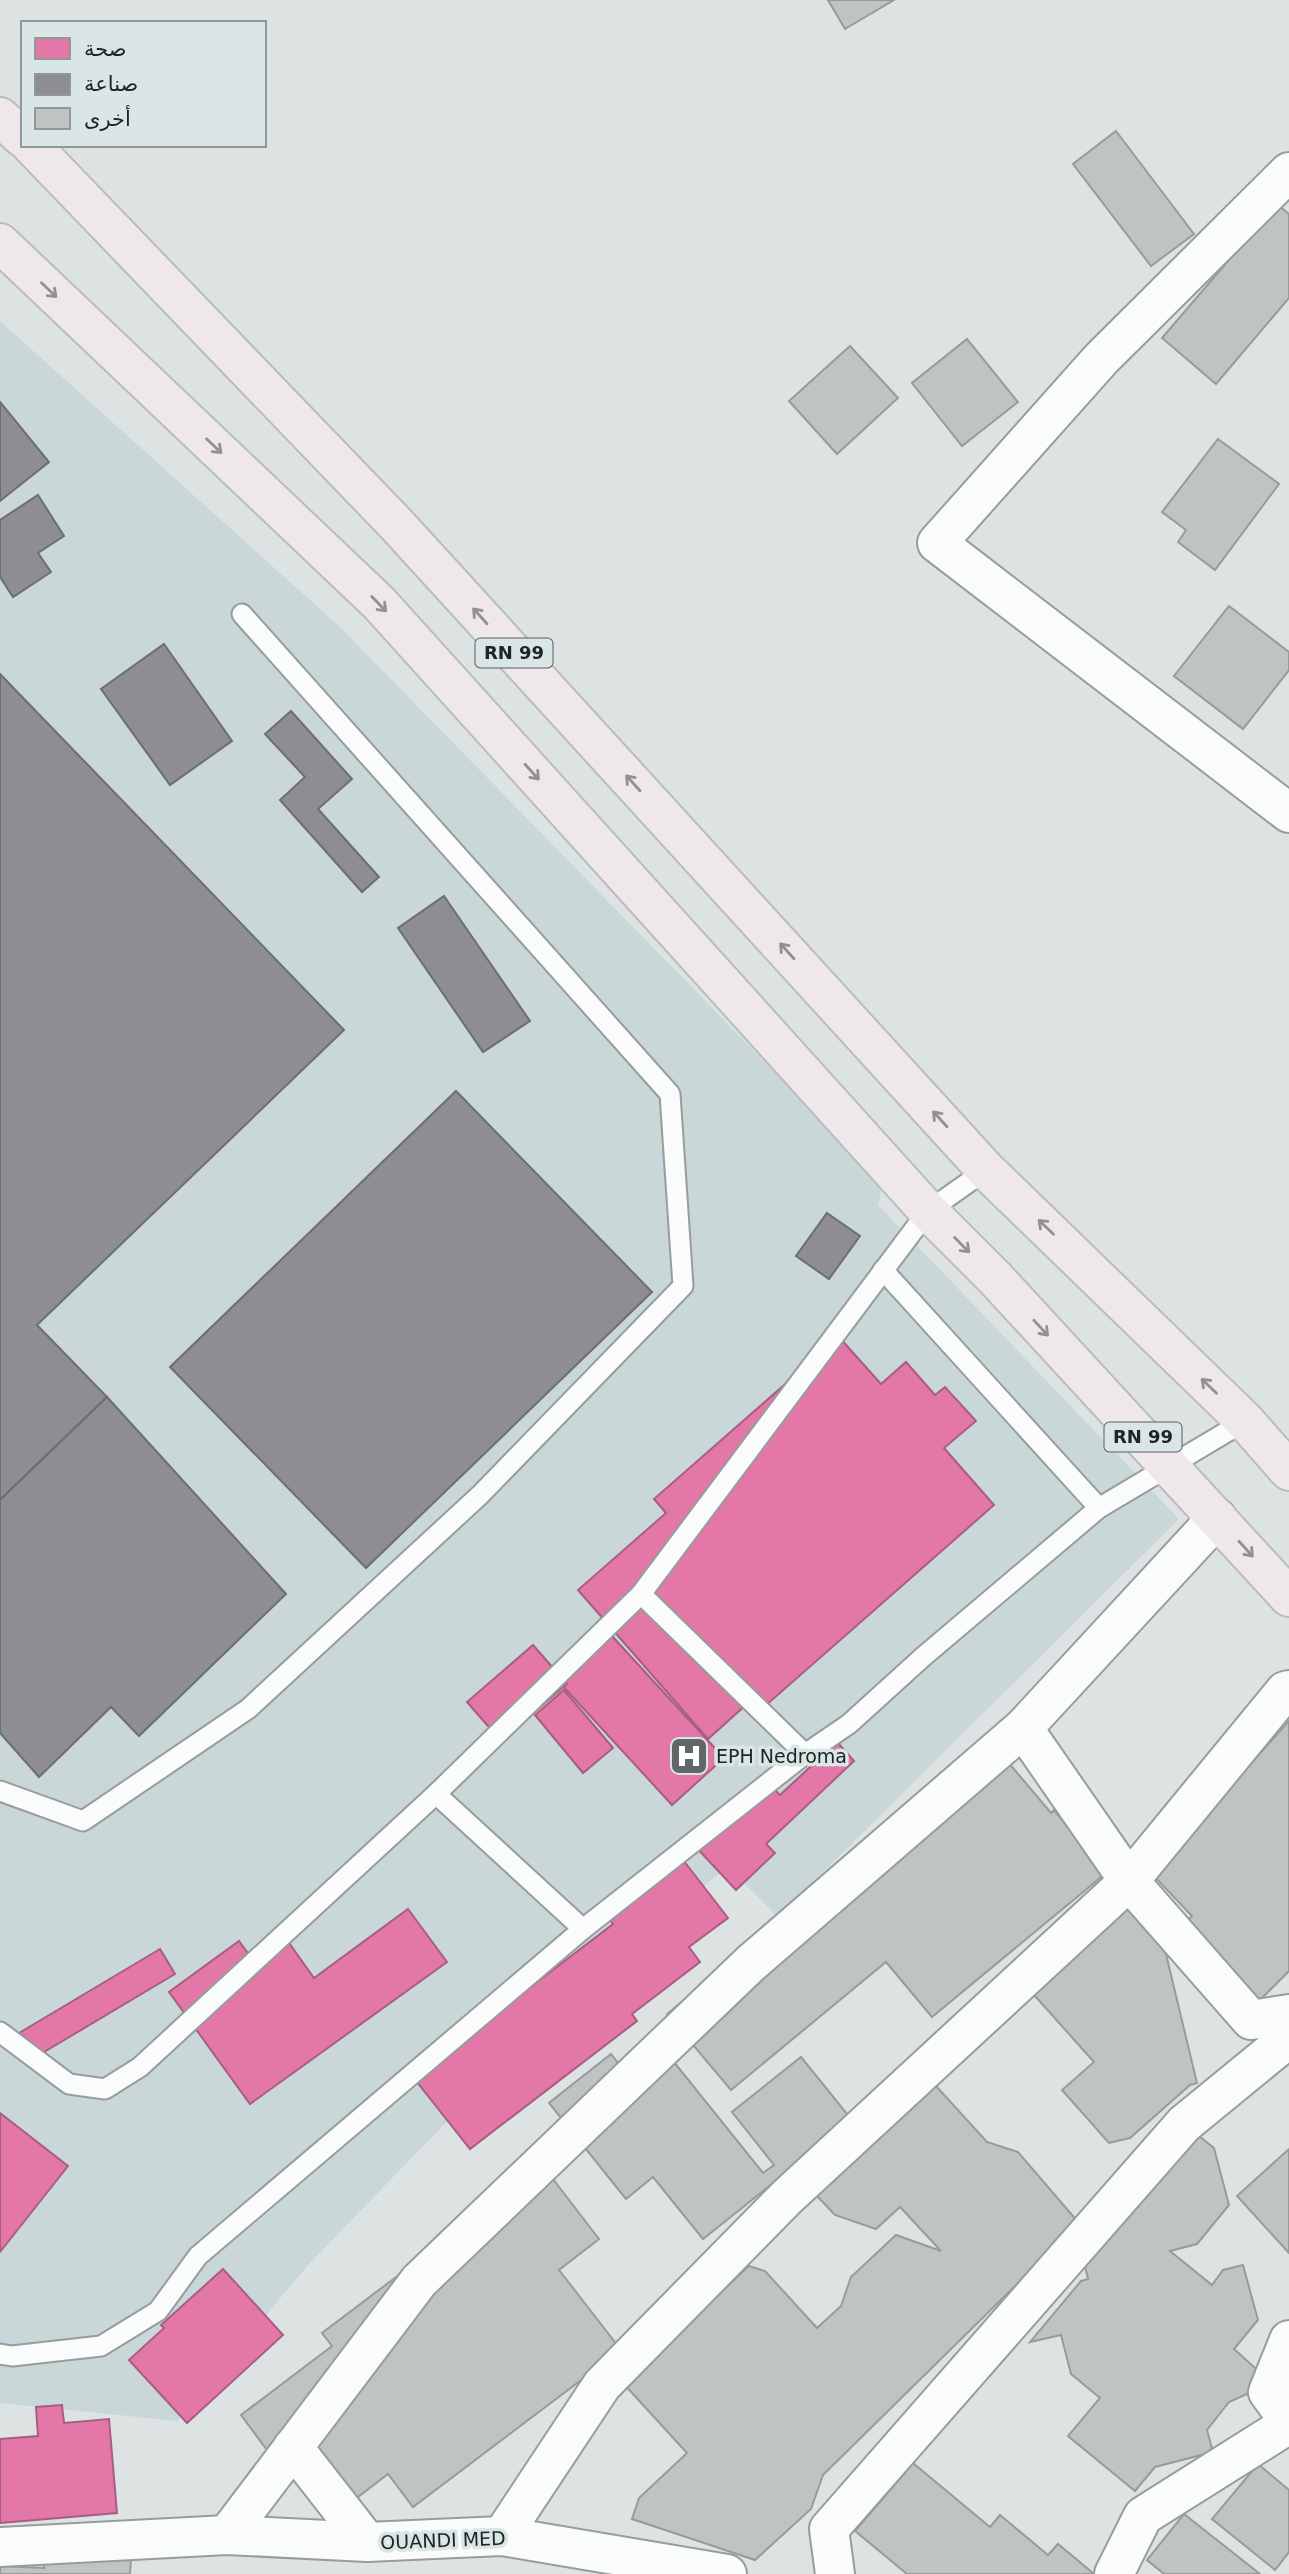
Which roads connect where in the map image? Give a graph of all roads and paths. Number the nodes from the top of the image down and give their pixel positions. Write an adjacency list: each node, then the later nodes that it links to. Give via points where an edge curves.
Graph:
1 (0, 117): 2 (main road)
2 (21, 136)
3 (33, 147): 8 (main road, RN 99, one-way to 3, via 397,525)
4 (1289, 172): 7 (street, via 1101,359 937,543)
5 (0, 243): 9 (main road, RN 99, one-way to 9, via 379,603)
6 (242, 614): 21 (lane, via 670,1094 683,1286 480,1495 248,1709 83,1821)
7 (1289, 813)
8 (986, 1170): 9 (lane); 11 (main road, RN 99, one-way to 8)
9 (928, 1211): 10 (lane); 12 (main road, RN 99, one-way to 12)
10 (883, 1270): 14 (lane); 16 (lane)
11 (1245, 1421): 12 (lane); 13 (main road, RN 99)
12 (1168, 1465): 14 (lane); 15 (main road, RN 99)
13 (1289, 1471)
14 (1099, 1508): 20 (lane, via 849,1724)
15 (1217, 1518): 17 (main road, RN 99, one-way to 17); 19 (street)
16 (641, 1594): 20 (lane); 22 (lane)
17 (1289, 1597)
18 (1289, 1690): 23 (street)
19 (1023, 1728): 23 (street); 31 (street, via 751,1964 419,2281)
20 (805, 1754): 24 (lane)
21 (0, 1791)
22 (436, 1794): 24 (lane); 26 (lane, via 140,2067 105,2089 69,2084)
23 (1129, 1881): 25 (street, via 1251,2020); 33 (street, via 788,2197 602,2385)
24 (583, 1929): 29 (lane, via 198,2256 158,2311 101,2346)
25 (1289, 2014)
26 (0, 2032)
27 (1289, 2038): 37 (street, via 1184,2124 829,2529)
28 (1289, 2340): 30 (street, via 1268,2392)
29 (0, 2354)
30 (1289, 2422): 38 (street, via 1143,2516)
31 (293, 2447): 32 (street); 34 (street)
32 (227, 2535): 34 (street, OUANDI MED); 35 (street, OUANDI MED)
33 (502, 2536): 34 (street, OUANDI MED); 36 (street, OUANDI MED)
34 (367, 2542)
35 (0, 2547)
36 (727, 2574)
37 (835, 2574)
38 (1114, 2574)

